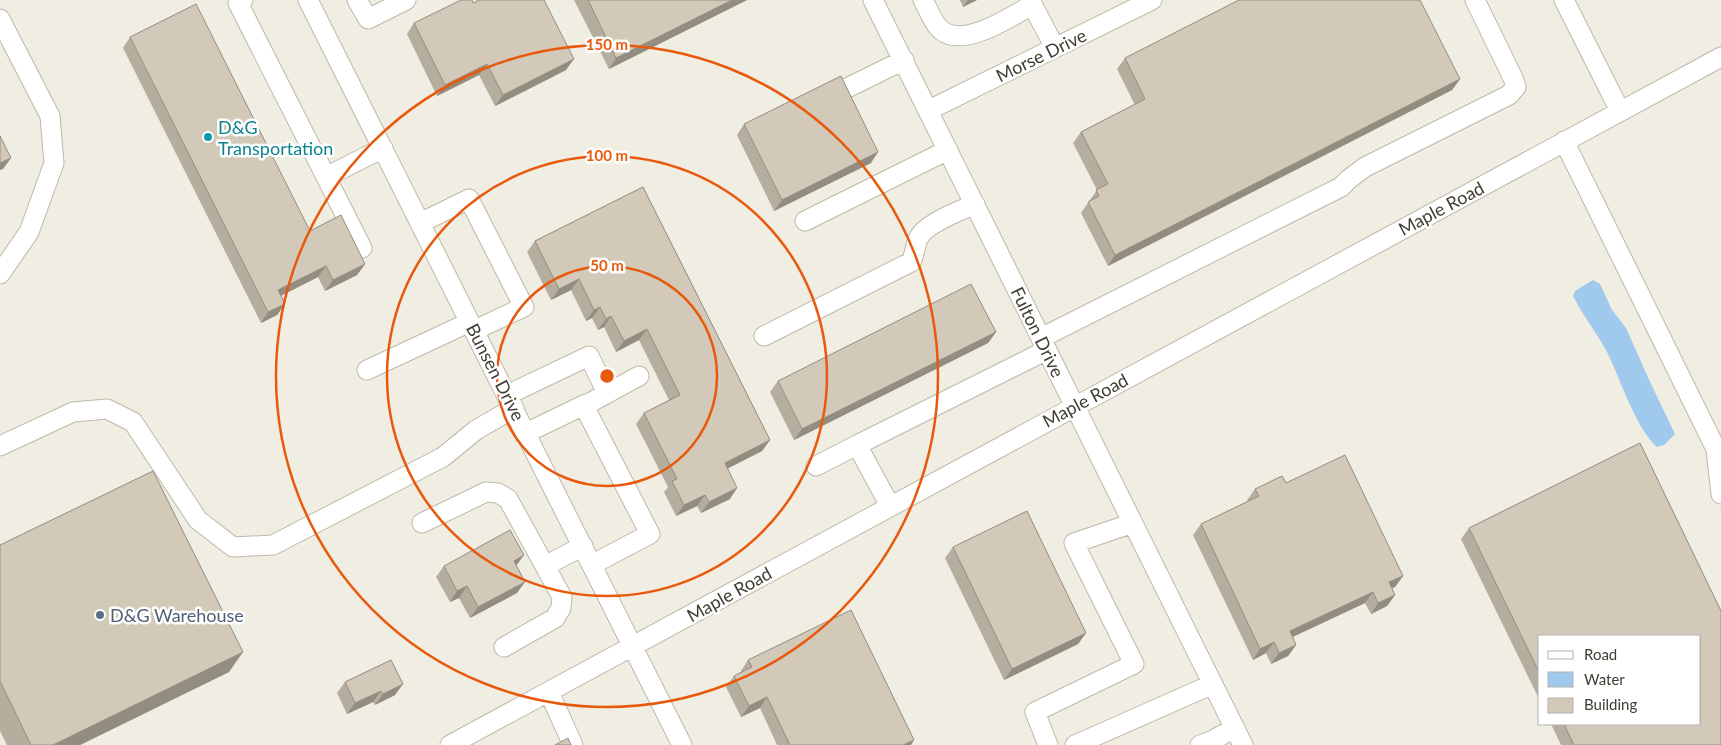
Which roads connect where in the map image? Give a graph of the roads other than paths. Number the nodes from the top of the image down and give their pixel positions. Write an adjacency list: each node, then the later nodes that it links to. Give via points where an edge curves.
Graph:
1 (243, 0): 21 (street, via 238,3)
2 (357, 0): 3 (street, via 368,19)
3 (406, 0)
4 (873, 0): 14 (street, Fulton Drive)
5 (923, 0): 10 (street, via 938,28 950,36 963,37 974,35)
6 (1152, 0): 12 (street, Morse Drive)
7 (1475, 0): 29 (street, via 1513,78 1516,87 1509,95 1365,167 1341,187)
8 (1564, 0): 17 (street)
9 (314, 2): 19 (street, Bunsen Drive)
10 (1031, 3): 12 (street)
11 (0, 19): 26 (street, via 50,116 54,163 29,232)
12 (1055, 48): 16 (street, Morse Drive)
13 (1721, 57): 17 (street, Maple Road)
14 (904, 60): 15 (street); 16 (street, Fulton Drive)
15 (847, 88)
16 (929, 110): 20 (street, Fulton Drive)
17 (1620, 111): 18 (street, Maple Road)
18 (1564, 141): 35 (street, Maple Road); 40 (street, via 1716,449)
19 (383, 148): 21 (street); 24 (street, Bunsen Drive)
20 (948, 150): 22 (street, Fulton Drive); 23 (street)
21 (326, 177): 25 (street)
22 (975, 204): 28 (street, via 925,230 918,239 912,262); 29 (street, Fulton Drive)
23 (805, 221)
24 (420, 223): 27 (street, Bunsen Drive); 27 (street, via 469,199 524,307)
25 (362, 248)
26 (0, 274)
27 (472, 326): 30 (street); 33 (street, Bunsen Drive)
28 (764, 336)
29 (1044, 344): 35 (street, Fulton Drive); 37 (street)
30 (366, 370)
31 (639, 376): 32 (street)
32 (607, 393): 33 (street, via 589,356); 34 (street)
33 (510, 402): 36 (street, Bunsen Drive); 38 (street, via 443,457 273,545 232,547 198,520 133,422 107,409 73,412)
34 (586, 404): 36 (street); 45 (street, via 584,406 650,534)
35 (1075, 406): 41 (street, Maple Road); 43 (street, Fulton Drive)
36 (526, 434): 44 (street, Bunsen Drive)
37 (857, 445): 39 (street); 41 (street)
38 (0, 446)
39 (816, 466)
40 (1721, 494)
41 (890, 506): 47 (street, Maple Road)
42 (422, 523): 46 (street, via 486,492 498,493 508,499)
43 (1133, 523): 49 (street, Fulton Drive); 55 (street, via 1074,543 1134,664 1035,712)
44 (583, 546): 45 (street, Bunsen Drive); 46 (street)
45 (593, 564): 47 (street, Bunsen Drive)
46 (545, 566): 48 (street, via 562,597 561,608 555,618)
47 (634, 646): 50 (street, Maple Road); 54 (street, Bunsen Drive)
48 (504, 647)
49 (1213, 684): 51 (street, Fulton Drive); 56 (street)
50 (549, 692): 52 (street, Maple Road); 53 (street)
51 (1234, 728): 57 (street); 58 (street, Fulton Drive)
52 (450, 745)
53 (573, 745)
54 (682, 745)
55 (1048, 745)
56 (1075, 745)
57 (1200, 745)
58 (1243, 745)

